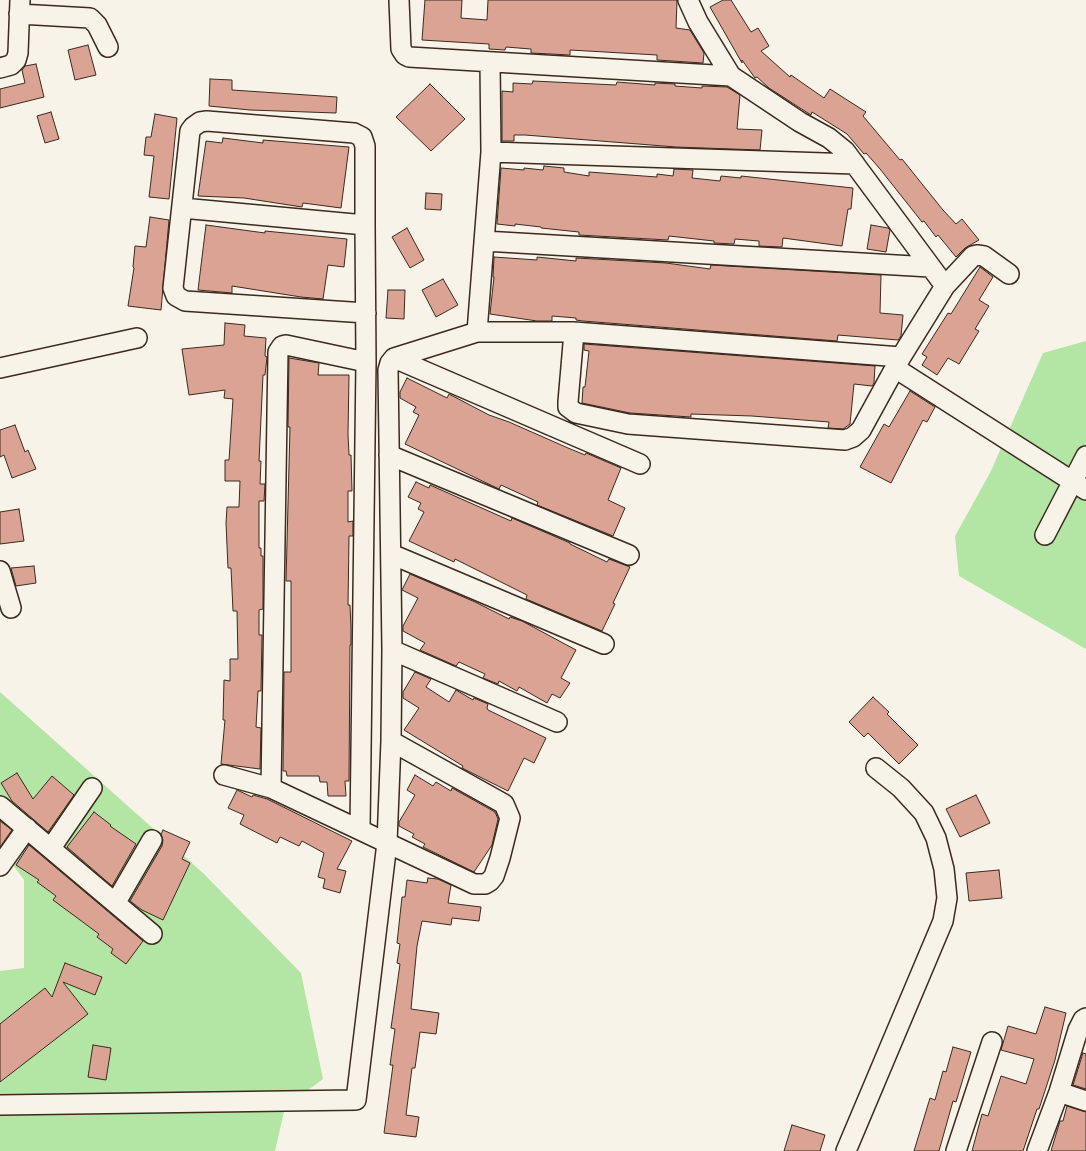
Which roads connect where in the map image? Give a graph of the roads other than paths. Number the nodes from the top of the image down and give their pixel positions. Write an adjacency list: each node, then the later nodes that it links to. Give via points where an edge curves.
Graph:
1 (399, 0): 5 (street, via 401,49 405,56)
2 (688, 0): 7 (street)
3 (20, 7): 4 (street, via 90,18); 6 (street, via 18,54 11,65)
4 (108, 47)
5 (490, 62): 7 (street); 8 (street)
6 (0, 68)
7 (731, 76): 9 (street, via 829,138)
8 (491, 152): 9 (street); 12 (street)
9 (855, 164): 13 (street)
10 (182, 208): 11 (street); 11 (street, via 190,131 200,122 354,133 362,137 365,146); 16 (street, via 173,288 181,299)
11 (365, 225): 16 (street)
12 (484, 241): 13 (street); 17 (street)
13 (930, 267): 15 (street)
14 (1009, 274): 15 (street, via 984,256 977,255)
15 (945, 286): 22 (street)
16 (366, 312): 21 (street)
17 (477, 332): 18 (street); 20 (street)
18 (574, 332): 22 (street); 22 (street, via 568,407 576,413 628,424 845,440 861,430)
19 (136, 338): 23 (street)
20 (394, 358): 24 (street, via 388,366); 26 (street)
21 (366, 362): 40 (street, via 286,345 278,352); 43 (street)
22 (898, 362): 27 (street)
23 (0, 368)
24 (389, 455): 29 (street); 30 (street)
25 (1086, 456): 27 (street)
26 (640, 464)
27 (1080, 485): 28 (street)
28 (1045, 535)
29 (390, 554): 33 (street); 34 (street)
30 (628, 555)
31 (0, 571): 32 (street)
32 (11, 608)
33 (604, 644)
34 (392, 650): 35 (street); 36 (street)
35 (557, 722)
36 (392, 741): 43 (street); 43 (street, via 504,804 510,818 506,838 494,876 485,884 474,884)
37 (876, 768): 54 (street, via 901,788 924,813 936,838 947,898 944,921)
38 (224, 775): 40 (street)
39 (92, 788): 45 (street)
40 (271, 788): 43 (street)
41 (0, 806): 42 (street)
42 (27, 828): 45 (street); 46 (street)
43 (372, 835): 53 (street, via 356,1100)
44 (152, 840): 47 (street)
45 (51, 848): 47 (street)
46 (0, 866)
47 (116, 902): 48 (street)
48 (152, 934)
49 (1086, 1018): 51 (street, via 1078,1030)
50 (992, 1042): 55 (street)
51 (1059, 1092): 52 (street); 56 (street)
52 (1086, 1101)
53 (0, 1105)
54 (846, 1151)
55 (956, 1151)
56 (1037, 1151)

